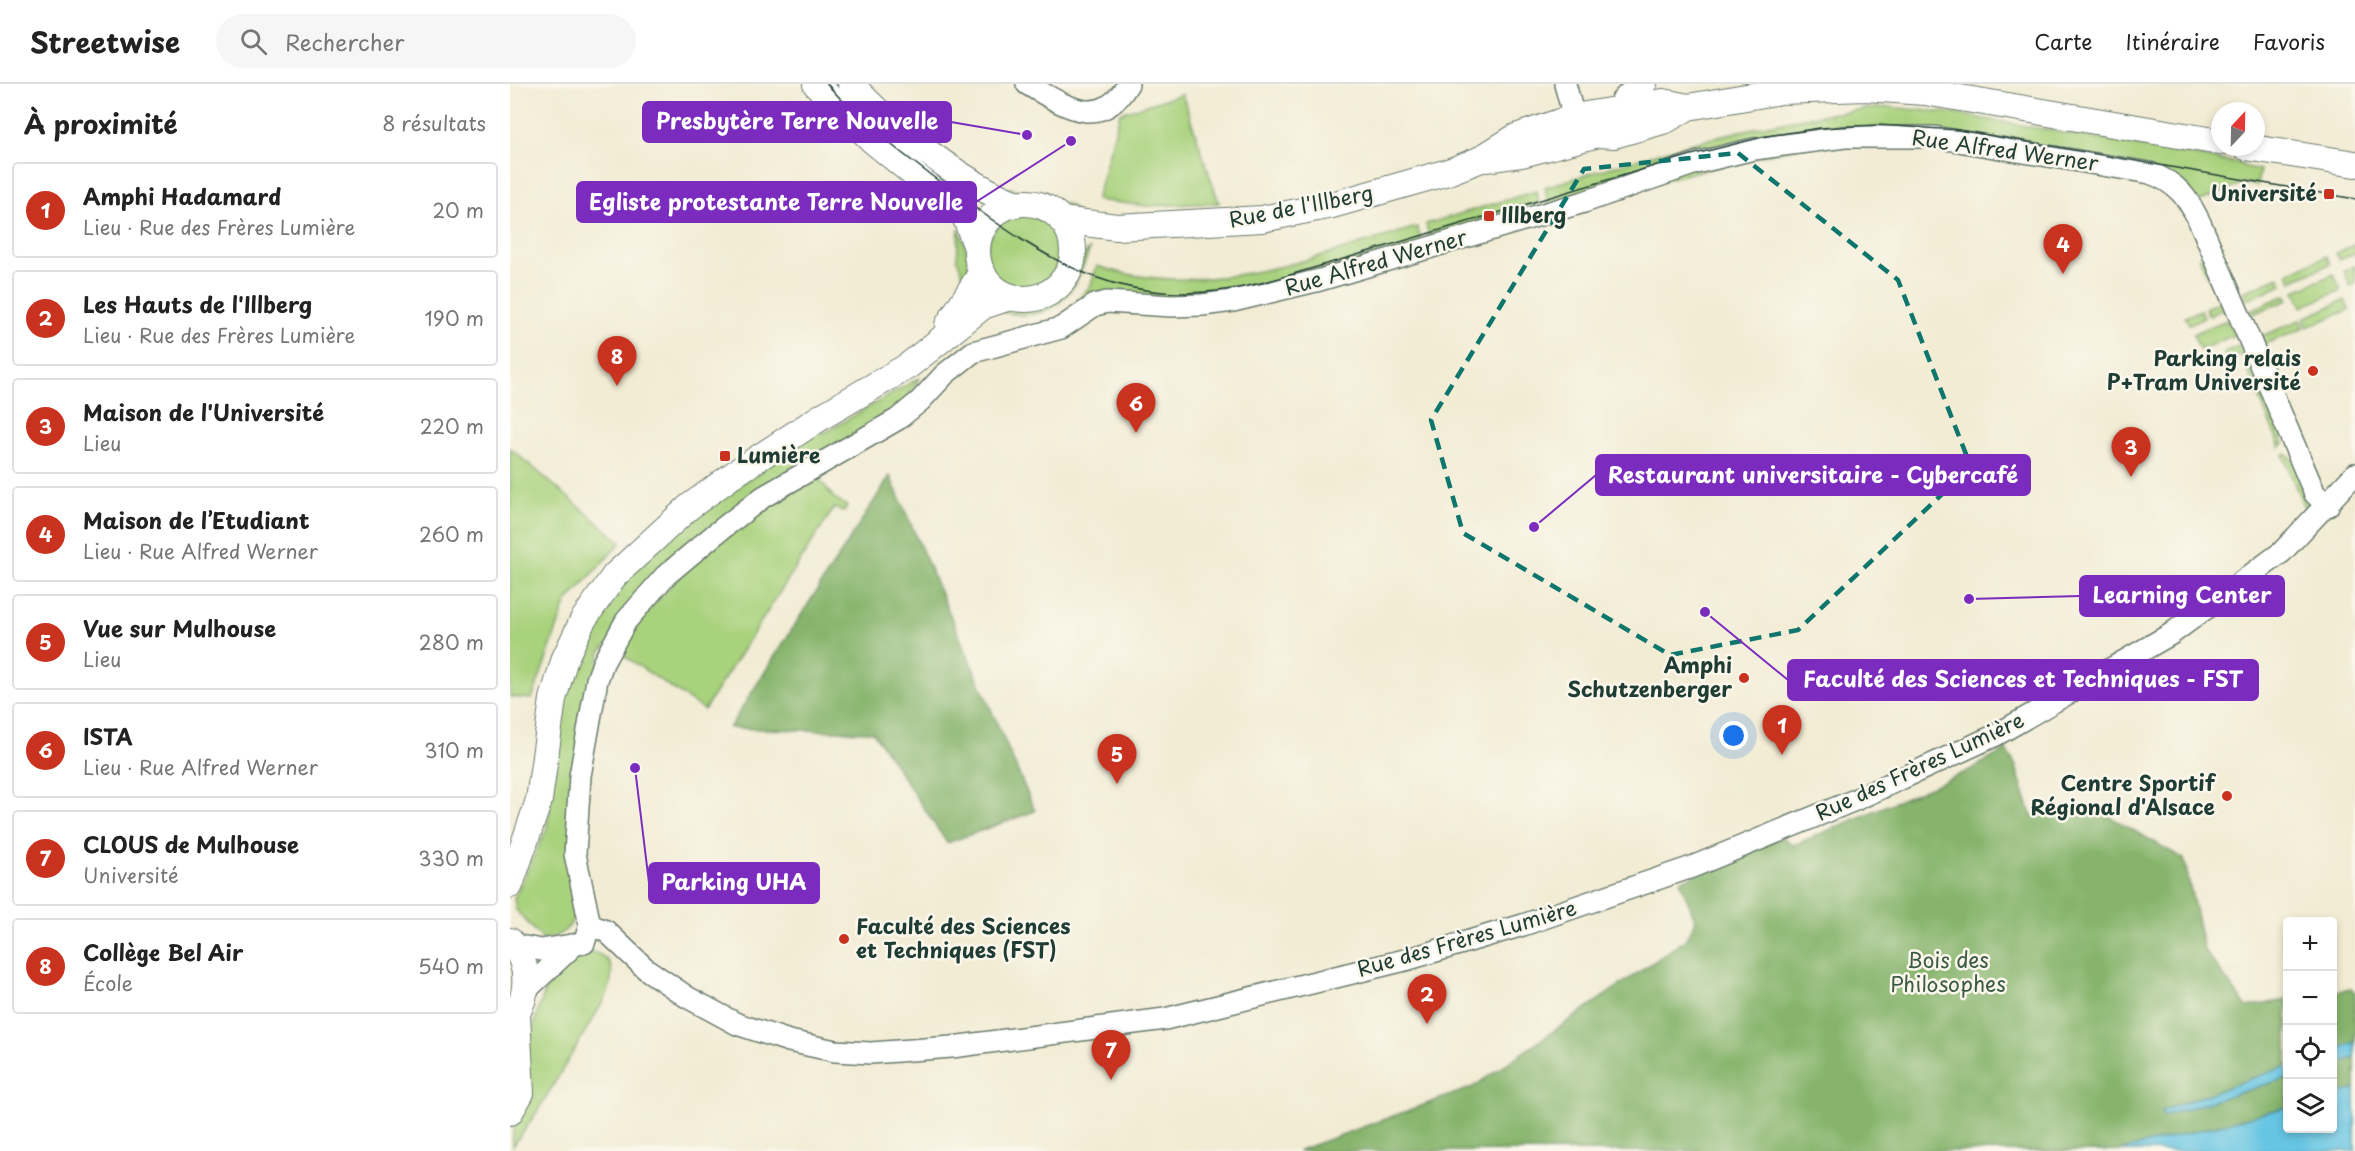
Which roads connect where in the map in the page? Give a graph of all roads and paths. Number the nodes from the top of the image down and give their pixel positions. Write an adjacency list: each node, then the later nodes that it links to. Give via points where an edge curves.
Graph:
1 (816, 84): 19 (main road, via 873,141 965,216)
2 (851, 84): 15 (main road, via 907,136 989,191)
3 (1027, 84): 4 (street, via 1086,111 1103,110 1117,102)
4 (1128, 84)
5 (1565, 84): 9 (street)
6 (1646, 84): 8 (street, via 1622,100)
7 (1688, 107): 8 (main road, Rue de l'Illberg, via 1663,102); 10 (main road, Rue de l'Illberg, via 1666,120 1614,135); 11 (main road, via 1781,91 1866,88 1965,98)
8 (1623, 108): 9 (main road, Rue de l'Illberg); 10 (main road)
9 (1574, 117): 13 (main road, Rue de l'Illberg, via 1516,137)
10 (1599, 134): 13 (main road, Rue de l'Illberg, via 1522,154)
11 (2211, 140)
12 (2265, 150): 14 (main road)
13 (1479, 160): 17 (main road, Rue de l'Illberg, via 1332,205 1262,219)
14 (2355, 164)
15 (1017, 204): 16 (main road, via 1040,206); 19 (main road, via 990,219 981,233)
16 (1061, 220): 17 (main road, Rue de l'Illberg); 18 (main road, via 1070,238)
17 (1117, 227): 18 (main road)
18 (1072, 257): 20 (main road, via 1065,278 1053,290 1037,298)
19 (980, 260): 20 (main road, via 994,287); 21 (main road)
20 (1010, 297): 21 (main road, via 983,306)
21 (935, 344): 24 (main road, via 891,378 821,417 714,489 631,559 602,591 564,658 555,691 541,792)
22 (2355, 474): 23 (street, Rue des Frères Lumière)
23 (2328, 506): 26 (street, Rue des Frères Lumière, via 2282,552 2171,634 1996,735 1855,801 1686,869 1523,926 1409,959 1176,1016 952,1047 871,1053 835,1051 759,1033 687,998 646,969 606,931); 26 (street, Rue Alfred Werner, via 2315,494 2201,225 2183,194 2166,179 2150,173 1982,144 1934,137 1879,136 1754,149 1696,163 1566,207 1320,280 1233,301 1171,306 1122,302 1095,305 1061,328 973,352 898,419 763,497 644,598 615,639 594,690 580,776 575,854)
24 (519, 838): 25 (main road)
25 (510, 885)
26 (583, 938): 27 (street, via 541,950); 28 (street)
27 (512, 943): 28 (main road, via 522,960)
28 (526, 990): 29 (main road)
29 (513, 1020): 30 (main road, via 521,1093)
30 (510, 1112)

